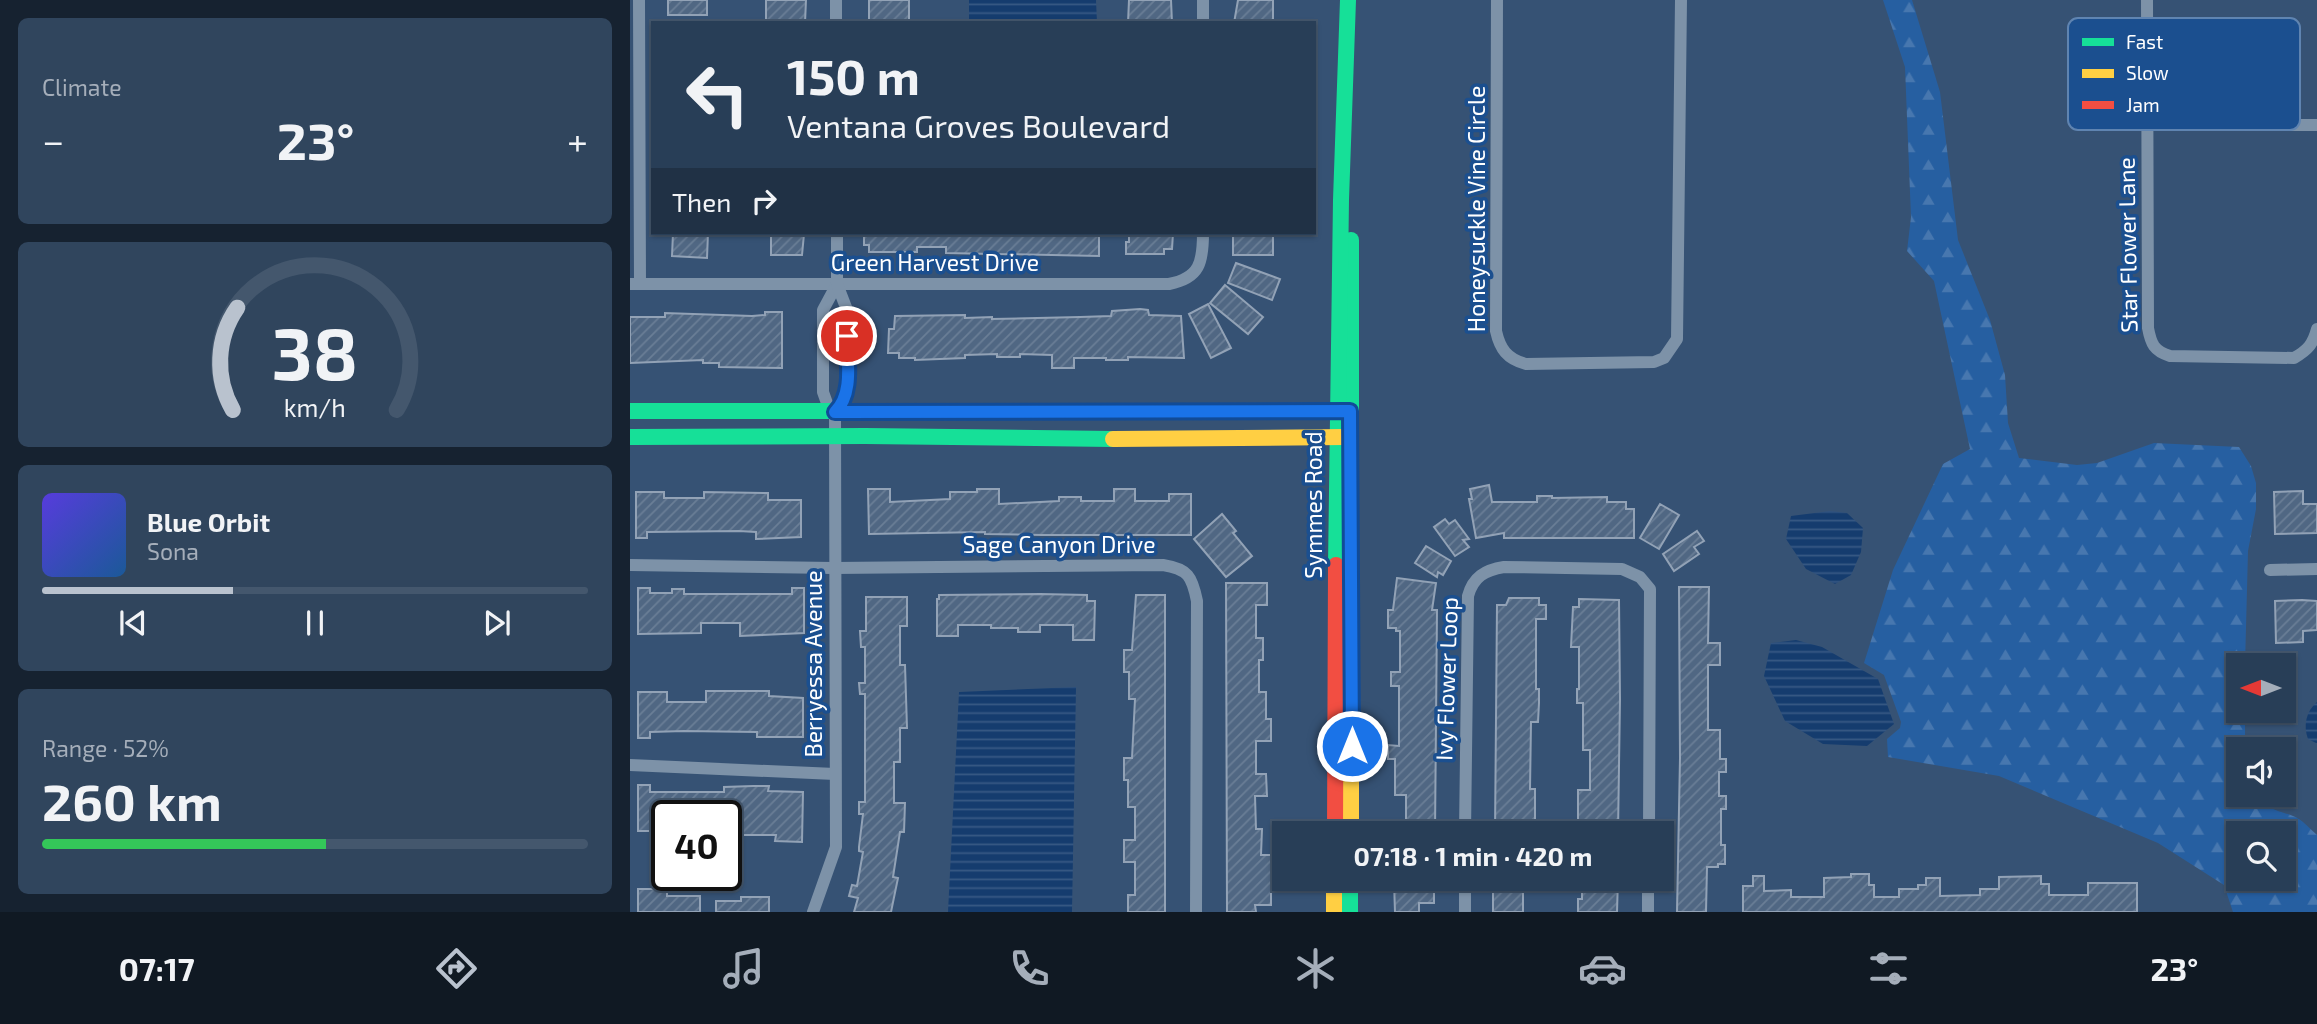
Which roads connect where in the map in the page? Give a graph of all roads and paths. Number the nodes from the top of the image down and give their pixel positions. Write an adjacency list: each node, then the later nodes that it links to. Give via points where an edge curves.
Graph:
1 (639, 0): 14 (street)
2 (836, 0): 9 (street)
3 (1203, 0): 10 (street)
4 (1497, 0): 5 (street, Honeysuckle Vine Circle, via 1496,331 1499,346 1516,361 1552,364 1654,362 1664,358 1677,339)
5 (1681, 0)
6 (2147, 0): 8 (street, Star Flower Lane)
7 (1348, 4): 18 (street, Symmes Road, via 1351,204)
8 (2147, 18)
9 (836, 21)
10 (1203, 21)
11 (2146, 130): 16 (street, Star Flower Lane, via 2148,328 2158,352 2294,358 2314,341)
12 (837, 235): 15 (street, Berryessa Avenue)
13 (1203, 235): 15 (street, Green Harvest Drive, via 1200,263 1193,275 1168,284)
14 (635, 284): 15 (street, Green Harvest Drive)
15 (837, 284): 19 (street, Berryessa Avenue, via 847,310 847,388); 19 (street, Berryessa Avenue, via 823,310 823,392)
16 (2317, 328)
17 (630, 411): 19 (street)
18 (1344, 411): 19 (street); 22 (street, Symmes Road)
19 (835, 412): 20 (street, Berryessa Avenue)
20 (835, 436): 21 (street); 22 (street); 24 (street, Berryessa Avenue)
21 (630, 437)
22 (1344, 437): 29 (street, Symmes Road); 30 (street, Symmes Road)
23 (630, 565): 24 (street, Sage Canyon Drive)
24 (834, 568): 28 (street, Berryessa Avenue); 38 (street, Sage Canyon Drive, via 1163,565 1180,568 1189,576 1197,601)
25 (2317, 569): 26 (street)
26 (2270, 570)
27 (630, 765): 28 (street)
28 (835, 774): 37 (street, Berryessa Avenue, via 836,847)
29 (1335, 821)
30 (1351, 821)
31 (1465, 821): 32 (street, Ivy Flower Loop, via 1468,596 1476,578 1504,566 1622,569 1640,577 1650,589)
32 (1649, 821)
33 (1334, 891): 39 (street)
34 (1350, 891): 40 (street)
35 (1465, 891): 41 (street)
36 (1648, 891): 42 (street)
37 (813, 912)
38 (1196, 912)
39 (1334, 912)
40 (1350, 912)
41 (1465, 912)
42 (1648, 912)

